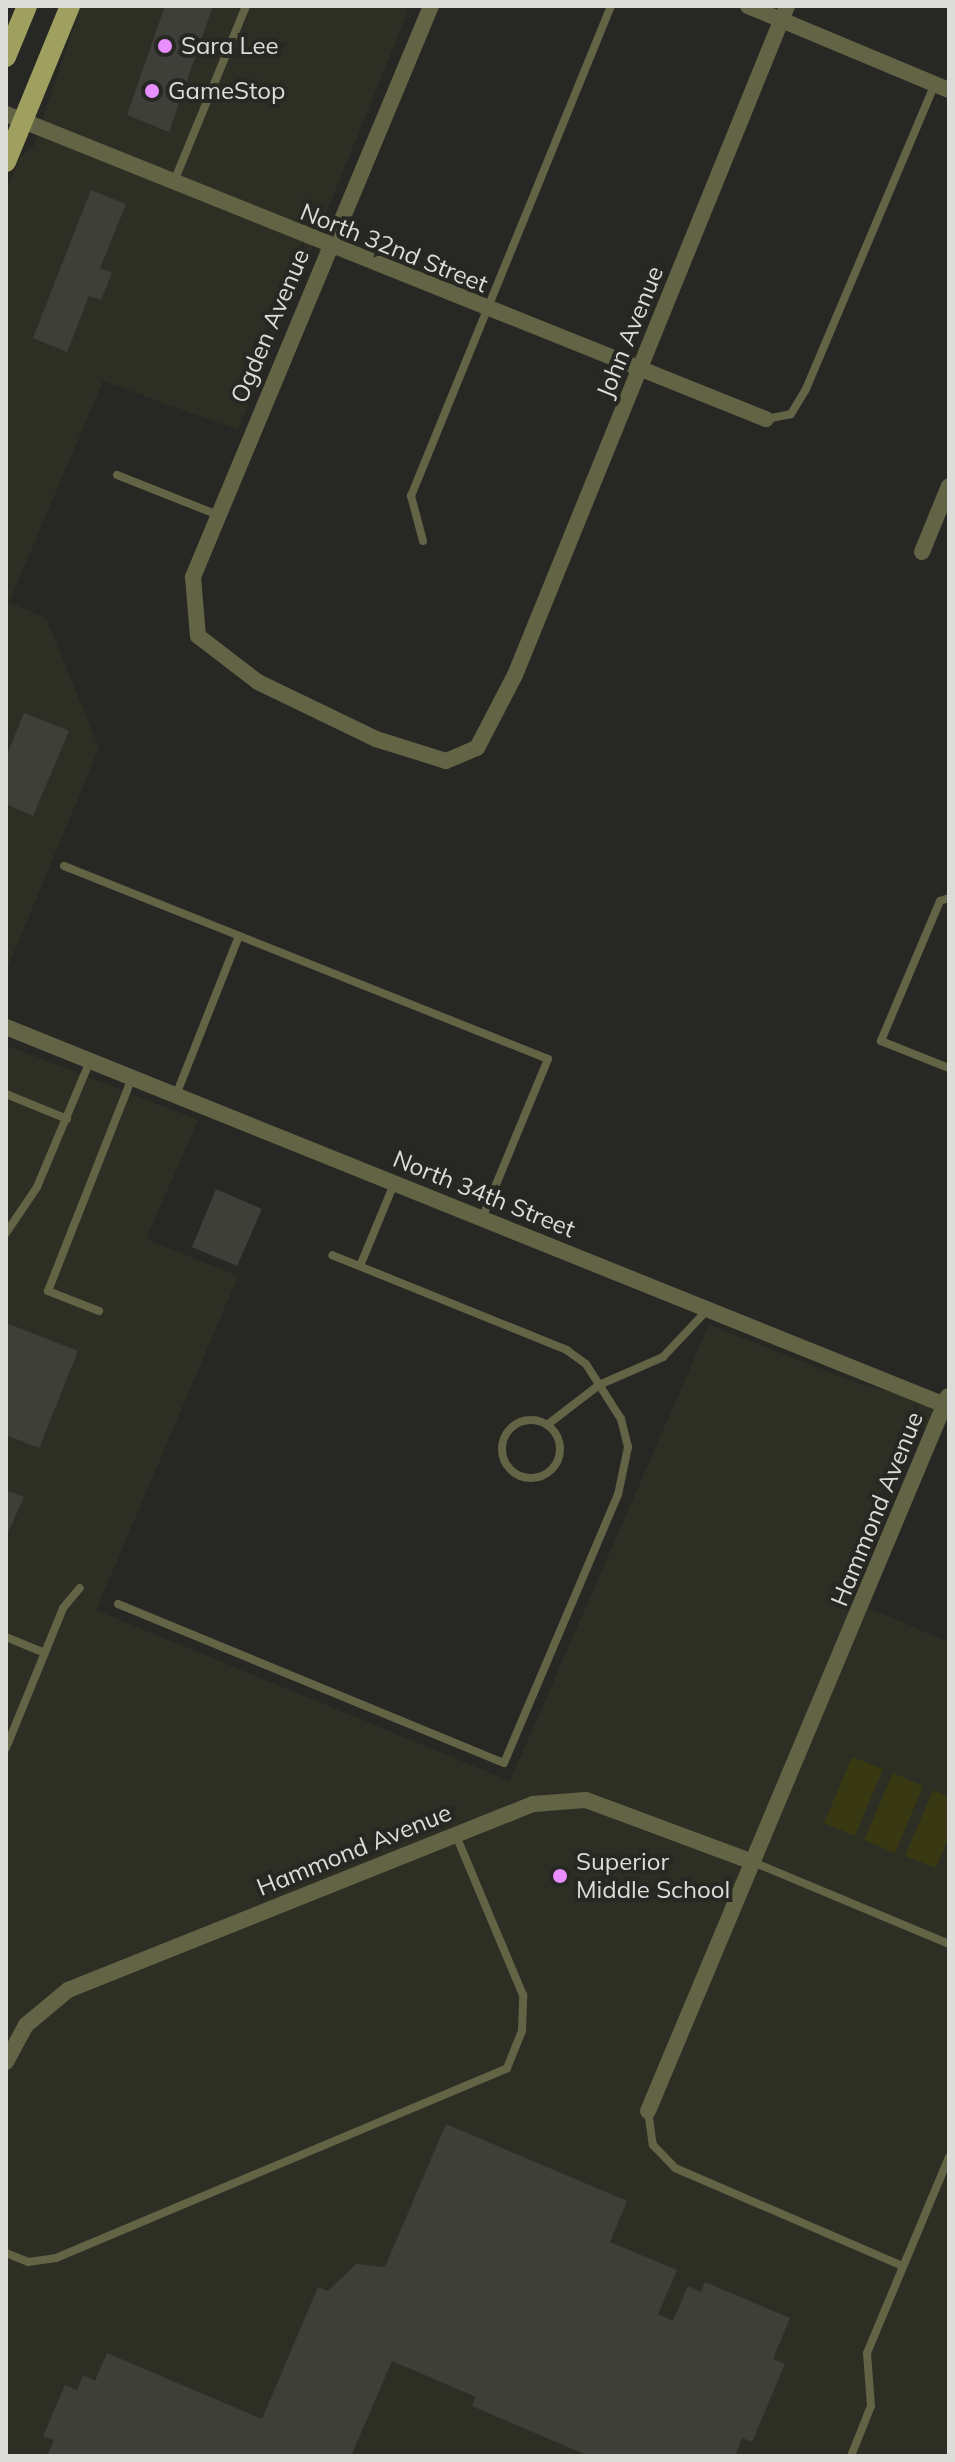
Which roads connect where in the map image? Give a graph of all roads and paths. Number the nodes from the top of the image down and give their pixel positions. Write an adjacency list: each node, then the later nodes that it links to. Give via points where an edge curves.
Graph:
1 (27, 6): 8 (main road)
2 (70, 6): 10 (main road)
3 (246, 6): 12 (lane)
4 (431, 6): 13 (street, Ogden Avenue)
5 (611, 6): 14 (lane)
6 (748, 6): 7 (street)
7 (785, 13): 9 (street); 15 (street, John Avenue)
8 (6, 57)
9 (942, 87): 16 (lane, via 806,389 791,414)
10 (14, 118): 11 (main road); 12 (street, North 32nd Street)
11 (6, 162)
12 (173, 184): 13 (street, North 32nd Street)
13 (329, 247): 14 (street, North 32nd Street); 19 (street, Ogden Avenue)
14 (485, 310): 15 (street, North 32nd Street); 20 (lane, via 411,496)
15 (639, 374): 16 (street, North 32nd Street); 22 (street, John Avenue, via 515,675 477,748 446,761 376,739 258,682 198,636)
16 (766, 419)
17 (117, 475): 19 (lane)
18 (949, 486): 21 (street)
19 (218, 515): 22 (street, Ogden Avenue)
20 (423, 541)
21 (922, 552)
22 (193, 577)
23 (64, 866): 25 (lane)
24 (949, 898): 28 (lane, via 940,901 881,1041)
25 (239, 936): 31 (lane); 34 (lane, via 548,1059)
26 (6, 1027): 27 (street, North 34th Street)
27 (90, 1061): 29 (street, North 34th Street); 32 (lane)
28 (949, 1068)
29 (132, 1078): 31 (street, North 34th Street); 39 (lane, via 48,1291)
30 (6, 1094): 32 (lane)
31 (176, 1096): 33 (street, North 34th Street)
32 (67, 1119): 35 (lane, via 19,1224)
33 (394, 1184): 34 (street, North 34th Street); 37 (lane)
34 (482, 1219): 38 (street, North 34th Street)
35 (6, 1233)
36 (332, 1255): 37 (lane)
37 (360, 1266): 40 (lane, via 567,1350)
38 (709, 1308): 40 (lane, via 663,1357); 41 (street, North 34th Street)
39 (99, 1311)
40 (599, 1385): 42 (lane); 44 (lane, via 621,1419 624,1475 504,1763)
41 (947, 1400): 49 (street, Hammond Avenue)
42 (547, 1425): 42 (lane, via 529,1420 506,1436 503,1455 513,1471 539,1477 555,1467 559,1440)
43 (80, 1588): 46 (lane)
44 (118, 1604)
45 (6, 1637): 46 (lane)
46 (45, 1653): 47 (lane)
47 (6, 1748)
48 (456, 1836): 49 (street, Hammond Avenue, via 533,1804 586,1800); 51 (street, Hammond Avenue, via 68,1990 26,2025); 54 (lane, via 523,1995 522,2031 507,2068 56,2258 28,2262)
49 (753, 1862): 50 (lane); 52 (street, Hammond Avenue)
50 (949, 1944)
51 (6, 2062)
52 (648, 2111): 55 (lane, via 653,2145 675,2168)
53 (949, 2157): 55 (lane)
54 (6, 2253)
55 (903, 2266): 56 (lane, via 867,2353 871,2406)
56 (851, 2456)

